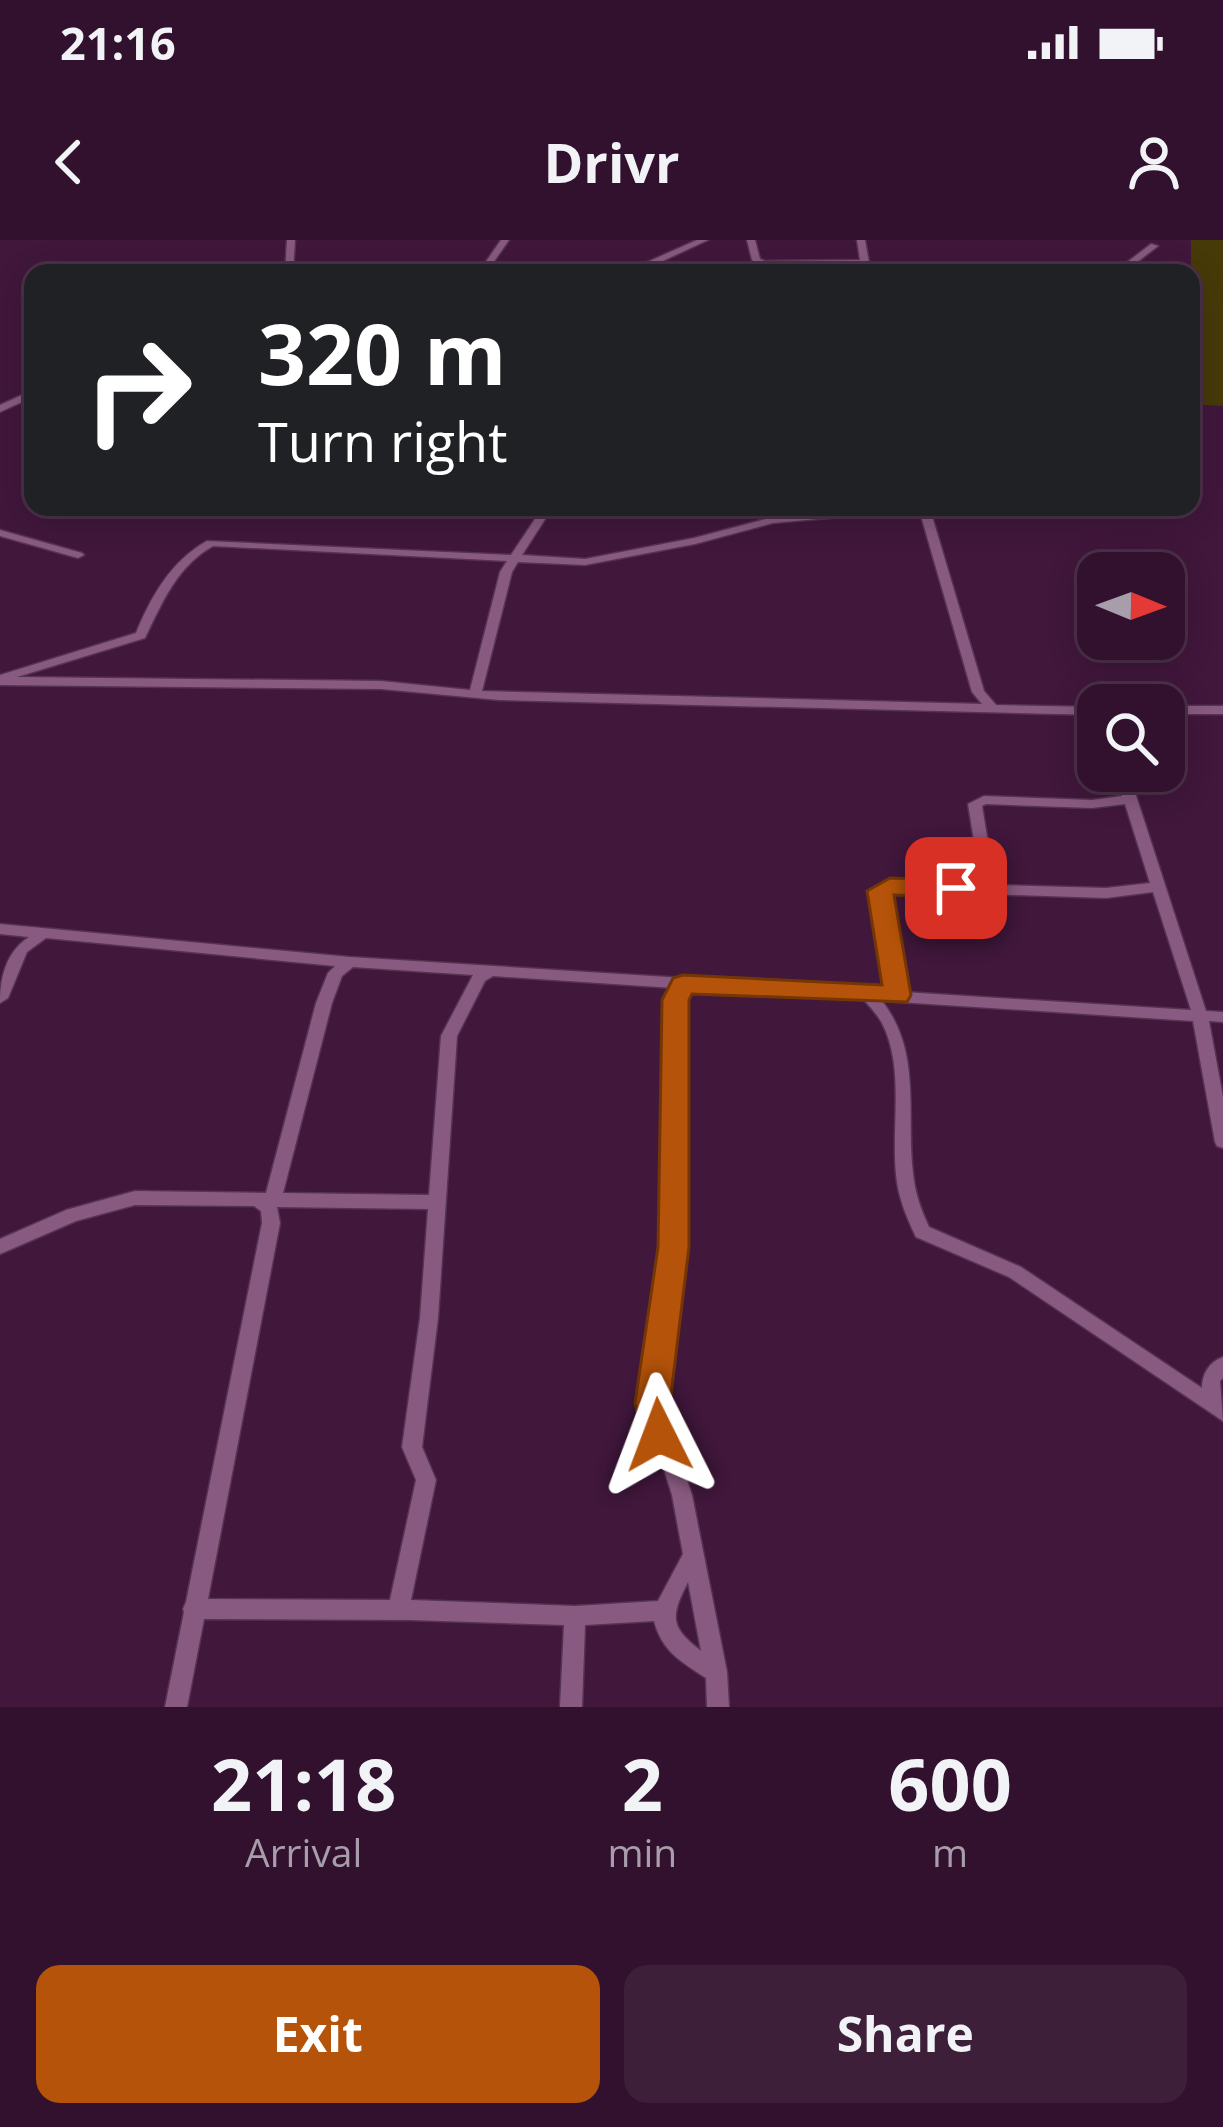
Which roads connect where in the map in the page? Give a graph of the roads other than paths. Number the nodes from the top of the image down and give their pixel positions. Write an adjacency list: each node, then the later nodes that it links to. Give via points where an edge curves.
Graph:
1 (704, 240): 3 (street)
2 (1154, 246): 4 (street)
3 (650, 264)
4 (1130, 264)
5 (542, 516): 10 (street)
6 (818, 516): 10 (street, via 596,561)
7 (927, 516): 13 (street, via 978,692)
8 (0, 533): 9 (street)
9 (78, 555)
10 (520, 555): 11 (street, via 211,543 181,569 141,634); 12 (street, via 487,636)
11 (0, 680): 12 (street, via 381,685)
12 (475, 694): 13 (street)
13 (992, 708): 16 (street)
14 (1185, 710): 15 (street)
15 (1223, 710)
16 (1077, 711)
17 (1128, 792): 18 (street)
18 (1130, 799): 19 (street); 20 (street, via 975,804)
19 (1155, 887): 20 (street); 29 (street)
20 (989, 890): 28 (street, via 880,891)
21 (6, 930): 22 (street); 23 (street)
22 (43, 934): 23 (street); 24 (street)
23 (20, 949): 27 (street)
24 (350, 962): 25 (street); 32 (street, via 335,974 324,1003)
25 (482, 972): 26 (street); 33 (street, via 449,1036)
26 (675, 987): 28 (street); 37 (street, via 674,1247 652,1403)
27 (0, 998)
28 (894, 1000): 29 (street); 36 (street, via 908,1193 922,1232 1015,1272)
29 (1200, 1015): 30 (street); 31 (street)
30 (1223, 1017)
31 (1223, 1142)
32 (266, 1202): 33 (street); 34 (street, via 135,1198); 38 (street, via 271,1223)
33 (437, 1202): 40 (street, via 412,1447 426,1480)
34 (0, 1247)
35 (1223, 1365): 36 (street, via 1211,1378)
36 (1217, 1408)
37 (694, 1555): 39 (street); 42 (street)
38 (193, 1609): 40 (street); 43 (street)
39 (664, 1610): 41 (street); 42 (street, via 675,1648)
40 (398, 1611): 41 (street)
41 (575, 1616): 44 (street)
42 (716, 1672): 45 (street)
43 (176, 1707)
44 (571, 1707)
45 (718, 1707)

